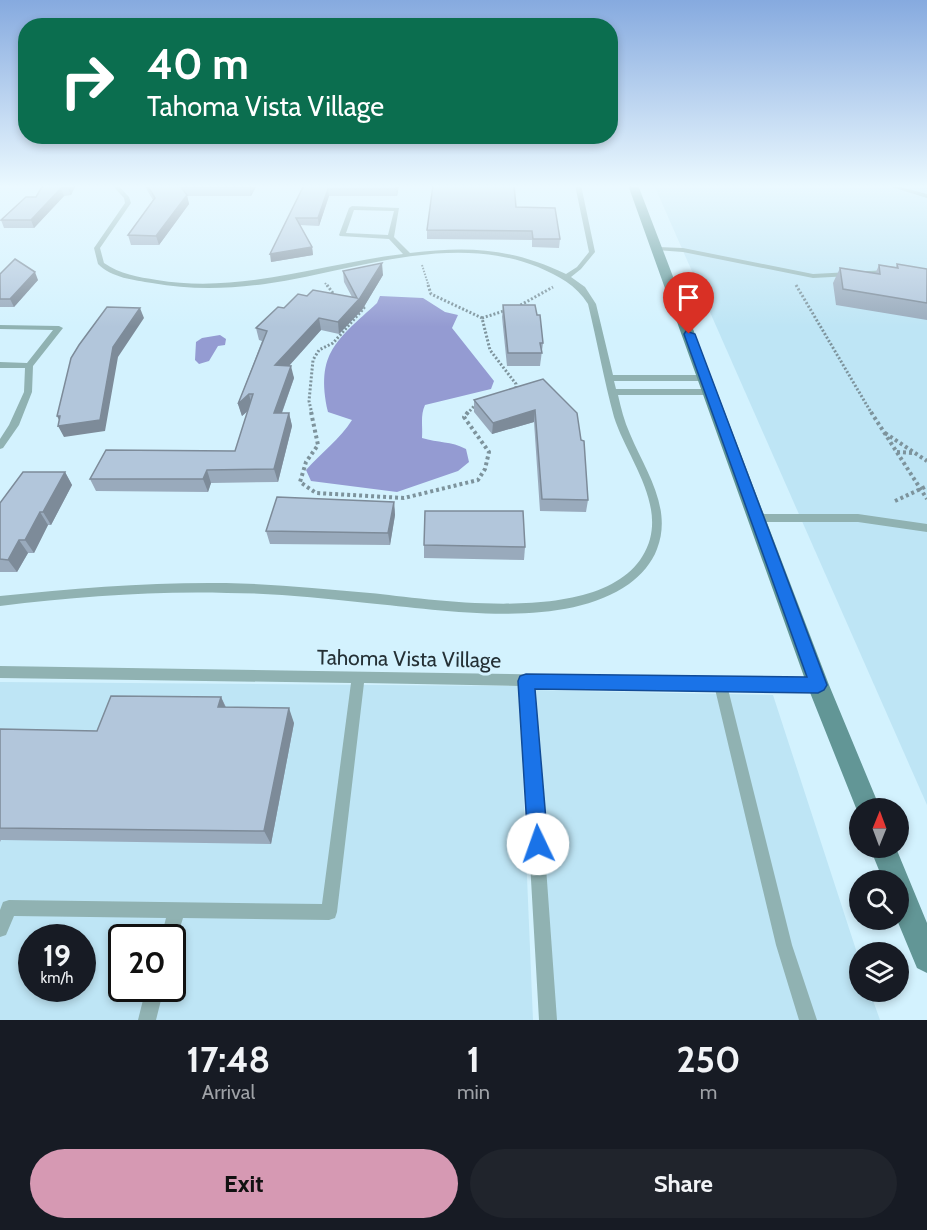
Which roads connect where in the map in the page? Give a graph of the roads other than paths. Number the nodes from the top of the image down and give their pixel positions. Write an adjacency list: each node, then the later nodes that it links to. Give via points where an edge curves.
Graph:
1 (108, 233): 8 (lane, via 97,248 107,269 167,285 213,287 254,283)
2 (343, 233): 6 (lane)
3 (392, 233): 6 (lane)
4 (588, 233): 10 (lane, via 592,252)
5 (652, 233): 7 (main road)
6 (391, 237): 8 (lane)
7 (658, 249): 9 (lane, via 826,276); 16 (main road)
8 (412, 255): 10 (lane, via 458,251 505,254)
9 (897, 273)
10 (566, 276): 14 (lane, via 592,304)
11 (0, 327): 13 (lane, via 59,328)
12 (0, 365): 13 (lane)
13 (28, 366): 19 (lane, via 28,392)
14 (610, 378): 15 (lane); 17 (lane)
15 (638, 378): 16 (lane); 18 (lane)
16 (708, 385): 18 (lane); 20 (main road)
17 (613, 392): 18 (lane); 22 (lane, via 652,499 656,537 647,558 632,575 593,597 559,605 477,608 253,589 179,588)
18 (642, 392)
19 (0, 447)
20 (756, 518): 21 (lane, via 858,518); 27 (main road)
21 (927, 528)
22 (0, 601)
23 (0, 672): 24 (lane, Tahoma Vista Village)
24 (358, 678): 25 (lane, Tahoma Vista Village); 29 (lane, via 328,912)
25 (526, 681): 26 (lane, Tahoma Vista Village); 36 (lane)
26 (720, 684): 27 (lane, Tahoma Vista Village); 37 (lane, via 778,922)
27 (818, 685): 28 (main road)
28 (863, 798)
29 (177, 910): 31 (lane); 32 (lane, via 9,908)
30 (909, 914): 33 (main road)
31 (173, 924)
32 (0, 929)
33 (927, 958)
34 (152, 1002): 35 (lane)
35 (147, 1020)
36 (548, 1020)
37 (808, 1020)

